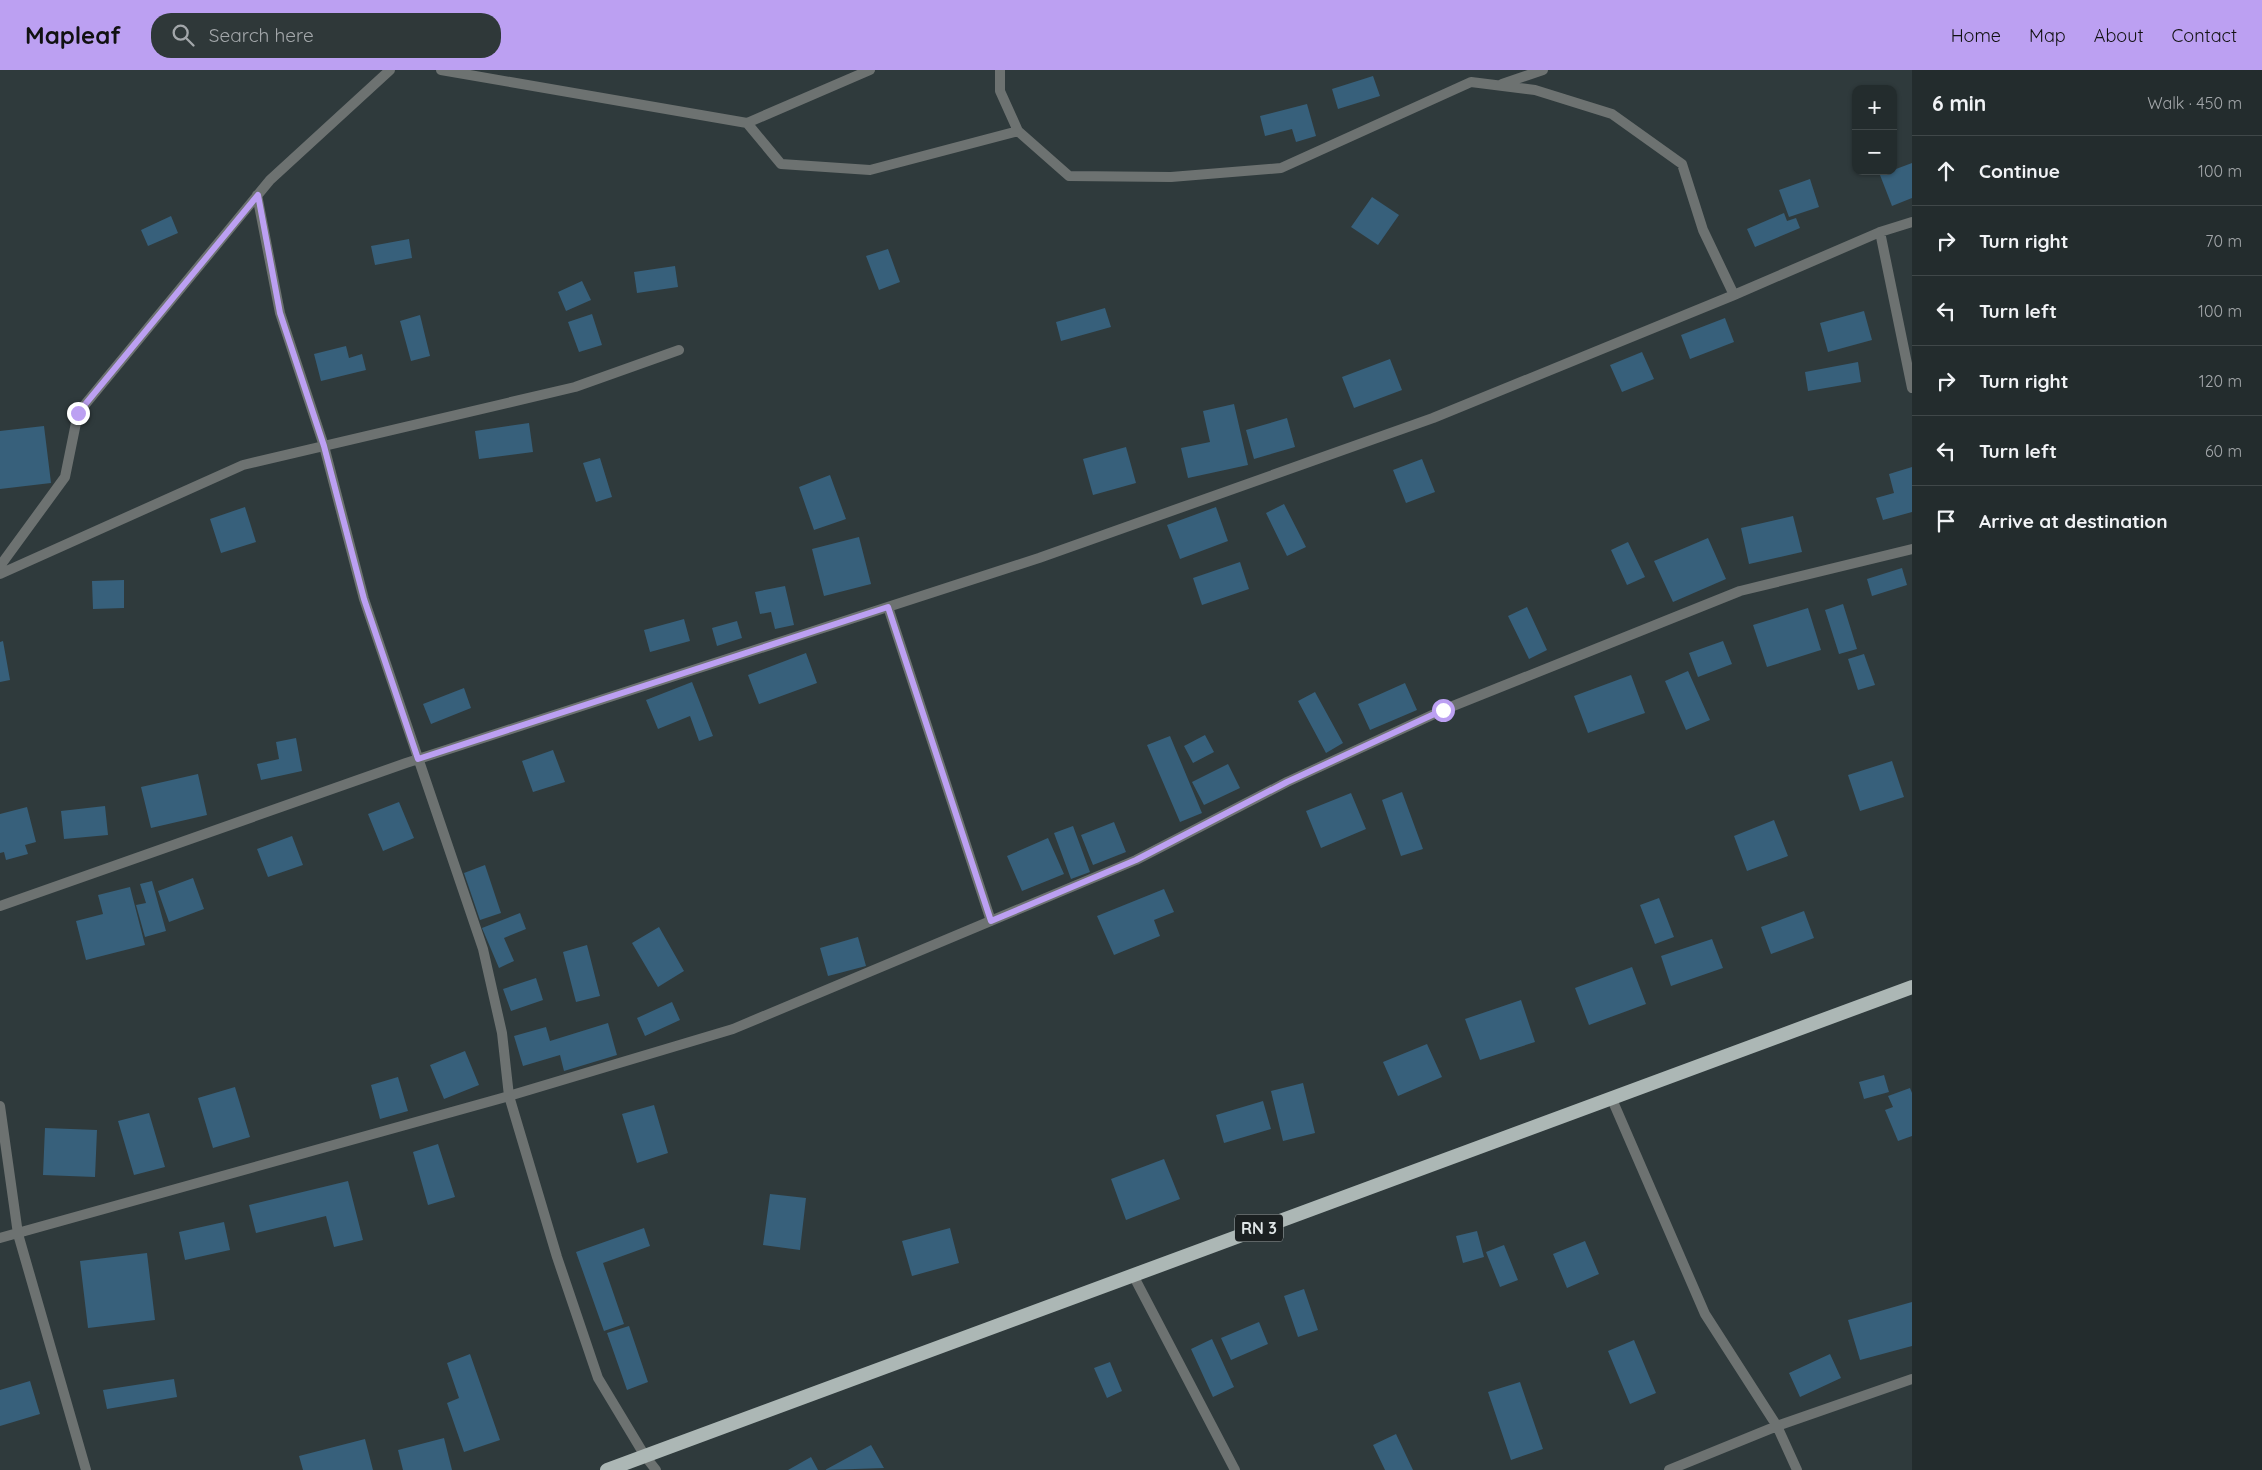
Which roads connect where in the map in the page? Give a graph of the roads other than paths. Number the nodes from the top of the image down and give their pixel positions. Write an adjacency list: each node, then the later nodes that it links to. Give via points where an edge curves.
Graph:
1 (390, 70): 9 (street, via 270,180)
2 (441, 70): 7 (street)
3 (870, 70): 7 (street)
4 (1000, 70): 8 (street, via 1000,91)
5 (1543, 70): 6 (street)
6 (1499, 85): 8 (street, via 1471,82 1280,168 1171,177 1070,176); 12 (street, via 1535,90 1612,114 1682,164 1703,230)
7 (747, 123): 8 (street, via 780,164 870,170)
8 (1018, 131)
9 (258, 195): 15 (street, via 280,313); 17 (street, via 78,413 65,477)
10 (1912, 222): 11 (street)
11 (1880, 232): 12 (street); 14 (street)
12 (1734, 295): 19 (street, via 1432,418 1039,558)
13 (678, 350): 15 (street, via 575,387)
14 (1912, 388)
15 (324, 446): 18 (street, via 244,465); 20 (street, via 364,599)
16 (1912, 549): 22 (street, via 1740,591 1461,703 1287,782 1136,860)
17 (0, 566)
18 (0, 574)
19 (888, 607): 20 (street); 22 (street)
20 (418, 759): 21 (street); 24 (street, via 483,949 502,1032)
21 (0, 906)
22 (991, 921): 24 (street, via 733,1029)
23 (1912, 987): 25 (highway, RN 3)
24 (509, 1096): 27 (street); 32 (street, via 557,1257 598,1378)
25 (1611, 1097): 29 (highway, RN 3); 31 (street, via 1705,1314)
26 (0, 1106): 27 (street)
27 (18, 1234): 28 (street); 33 (street)
28 (0, 1238)
29 (1133, 1275): 32 (highway, RN 3); 36 (street)
30 (1912, 1379): 31 (street)
31 (1777, 1426): 37 (street); 38 (street)
32 (645, 1456): 34 (highway, RN 3); 35 (street)
33 (86, 1470)
34 (607, 1470)
35 (656, 1470)
36 (1235, 1470)
37 (1669, 1470)
38 (1796, 1470)

